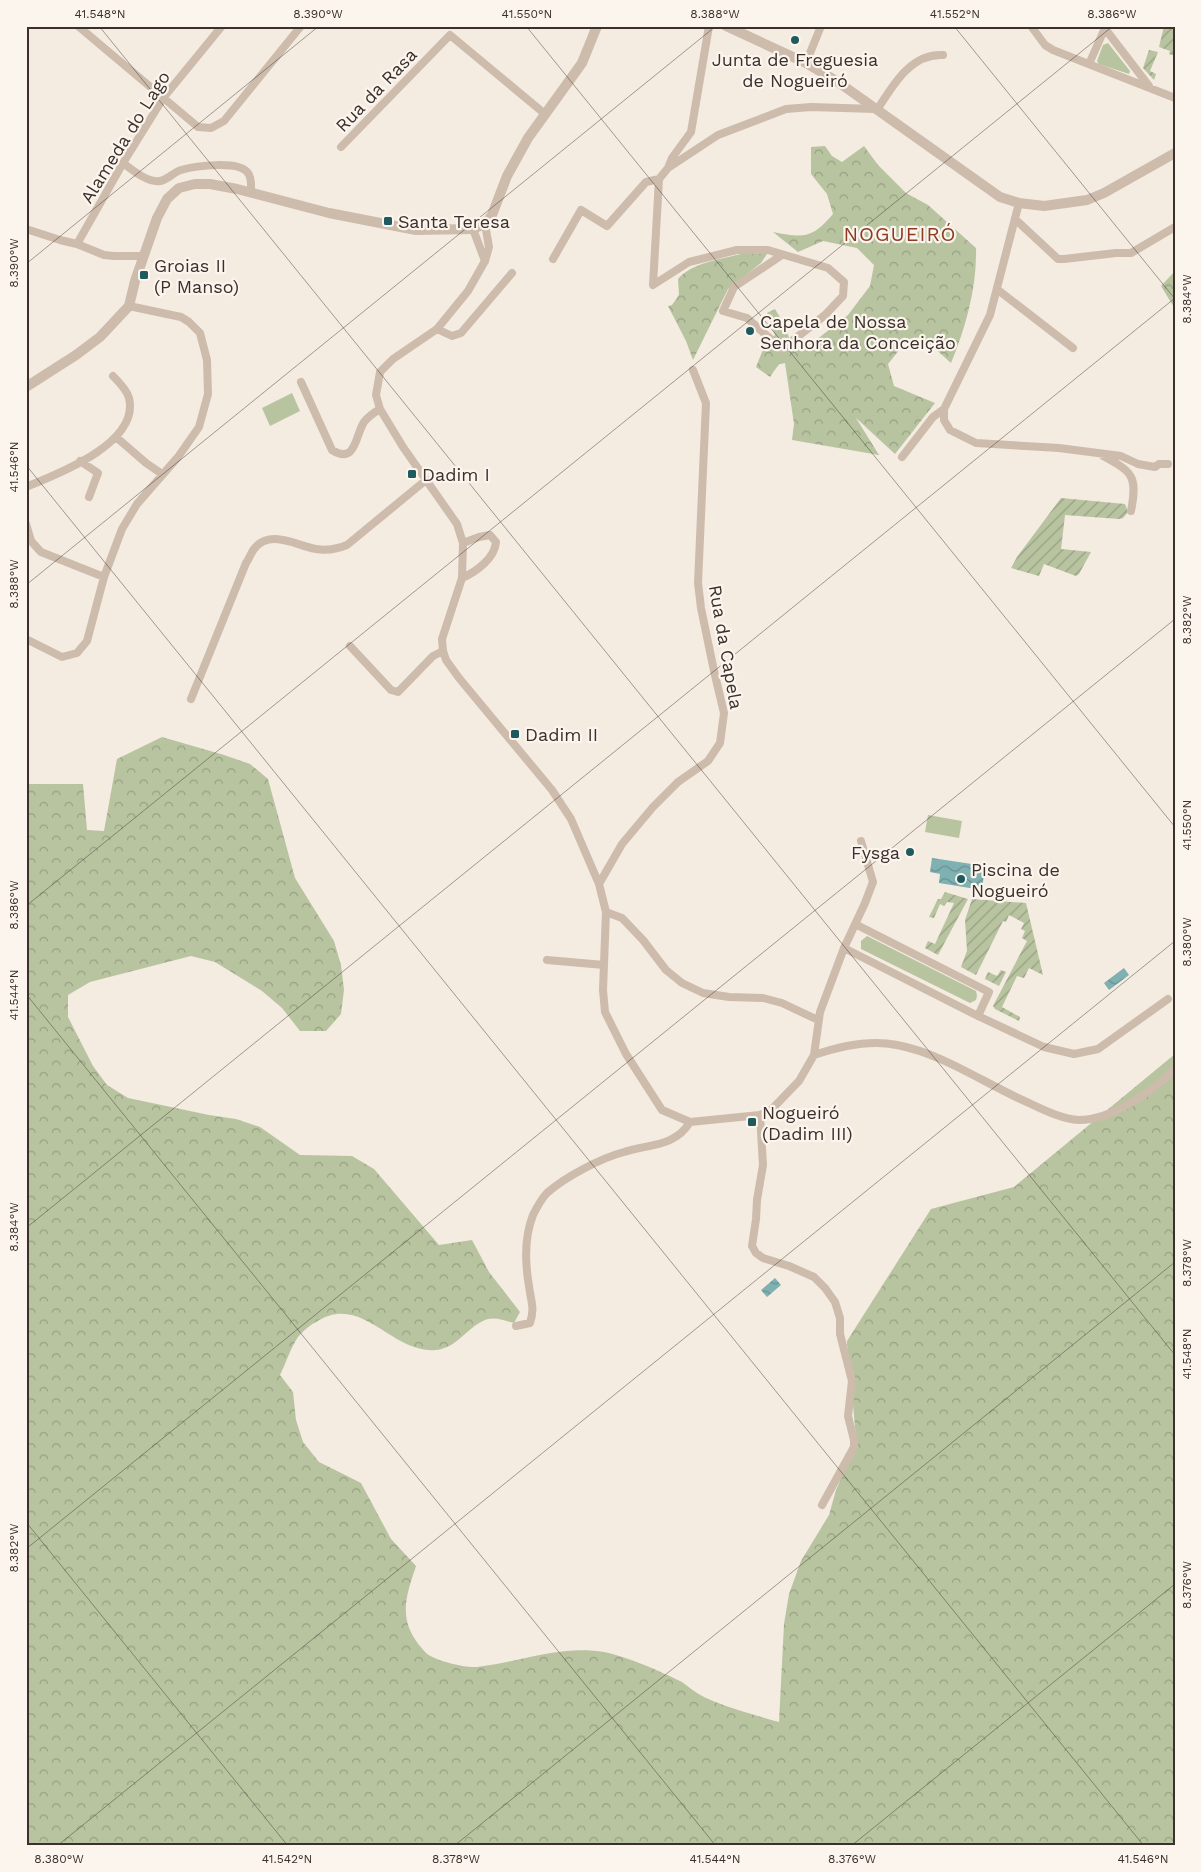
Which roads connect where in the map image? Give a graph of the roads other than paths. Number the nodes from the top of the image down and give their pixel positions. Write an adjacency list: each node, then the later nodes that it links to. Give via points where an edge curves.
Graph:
1 (78, 26): 14 (street)
2 (222, 26): 14 (street, Alameda do Lago)
3 (301, 26): 14 (street, via 224,120 211,128 198,127)
4 (597, 26): 17 (street, via 582,63)
5 (709, 26): 21 (street, via 692,132)
6 (726, 26): 11 (street)
7 (821, 26): 11 (street)
8 (1031, 26): 12 (street, via 1053,50)
9 (1104, 27): 12 (street); 13 (street)
10 (943, 55): 16 (street, via 933,55 905,70)
11 (806, 63): 16 (street)
12 (1089, 64): 13 (street)
13 (1150, 88): 15 (street)
14 (164, 97): 20 (street, Alameda do Lago)
15 (1175, 98)
16 (876, 110): 21 (street, via 786,109 718,135); 24 (street, via 1000,197)
17 (545, 114): 18 (street, Rua da Rasa, via 450,35); 26 (street, via 507,176 492,215)
18 (341, 146)
19 (1175, 153): 24 (street, via 1087,200 1044,206)
20 (122, 163): 23 (street, via 152,180 161,181 180,170 239,166 248,172); 30 (street, Alameda do Lago)
21 (668, 168): 22 (street)
22 (659, 179): 31 (street, via 653,285 689,262 737,250 768,250); 33 (street, via 646,182 607,226 581,210)
23 (251, 192): 29 (street, via 329,213 416,230); 32 (street, via 210,184 179,188 167,199 157,218)
24 (1019, 203): 25 (street)
25 (1016, 220): 27 (street, via 1058,259 1130,253); 36 (street)
26 (485, 224): 29 (street); 34 (street, via 489,247)
27 (1175, 227)
28 (26, 229): 30 (street)
29 (473, 229): 34 (street)
30 (77, 244): 32 (street, via 104,255)
31 (782, 255): 31 (street, via 828,268 844,282 843,296 825,315 782,349 747,318 723,311 734,287)
32 (144, 256): 37 (street)
33 (553, 258)
34 (485, 261): 38 (street, via 468,291)
35 (512, 273): 38 (street, via 461,333 452,336)
36 (998, 290): 39 (street); 45 (street, via 990,315)
37 (129, 306): 43 (street, via 100,337); 51 (street, via 180,317 189,322 200,333 208,360 208,394 199,427)
38 (437, 329): 44 (street, via 393,359 380,372 376,395)
39 (1074, 348)
40 (693, 370): 65 (street, Rua da Capela, via 706,403 698,583 724,713 720,743 708,761 678,782 653,807 622,844)
41 (113, 376): 46 (street, via 129,398 126,424)
42 (301, 382): 44 (street, via 332,450 339,455 353,450 365,421)
43 (26, 387)
44 (380, 408): 52 (street)
45 (944, 409): 47 (street, via 944,420 950,430 976,443); 48 (street, via 933,417)
46 (116, 437): 49 (street); 51 (street)
47 (1098, 454): 50 (street, via 1121,456 1155,467); 55 (street, via 1128,471 1133,486)
48 (902, 457)
49 (80, 461): 53 (street); 54 (street, via 98,473)
50 (1168, 464)
51 (162, 474): 58 (street, via 122,529)
52 (426, 480): 57 (street, via 457,524); 63 (street, via 347,545 334,550 317,550 280,538 267,540 254,548)
53 (26, 487)
54 (89, 497)
55 (1132, 511)
56 (26, 524): 58 (street, via 32,541 41,552)
57 (463, 542): 59 (street); 59 (street, via 490,535 496,542 496,549 470,575)
58 (104, 577): 60 (street, via 87,640 77,653 62,657)
59 (462, 578): 62 (street, via 446,624)
60 (26, 639)
61 (350, 646): 62 (street, via 391,690 398,692)
62 (442, 651): 65 (street, via 459,678 552,790 571,819)
63 (191, 699)
64 (861, 841): 67 (street, via 873,882)
65 (599, 884): 66 (street)
66 (606, 912): 70 (street); 73 (street, via 622,918 666,970 682,983 703,993 763,998)
67 (855, 924): 68 (street); 72 (street, via 988,992)
68 (844, 948): 72 (street); 73 (street)
69 (547, 960): 70 (street)
70 (604, 965): 77 (street, via 605,1012 626,1054 662,1110)
71 (1168, 999): 72 (street, via 1098,1049 1074,1054 1044,1047)
72 (978, 1016)
73 (818, 1020): 74 (street)
74 (814, 1055): 75 (street, via 868,1043 895,1044 923,1052 1052,1114 1077,1120 1108,1113 1138,1098); 76 (street, via 790,1092 772,1110)
75 (1175, 1069)
76 (760, 1115): 77 (street); 79 (street, via 763,1165 752,1246 763,1258 802,1271 825,1288 835,1302 840,1318 840,1334 852,1381 848,1416 854,1447)
77 (690, 1122): 78 (street, via 673,1139 624,1152 592,1165 546,1194 533,1215 526,1241 534,1311 530,1323)
78 (516, 1326)
79 (822, 1505)

